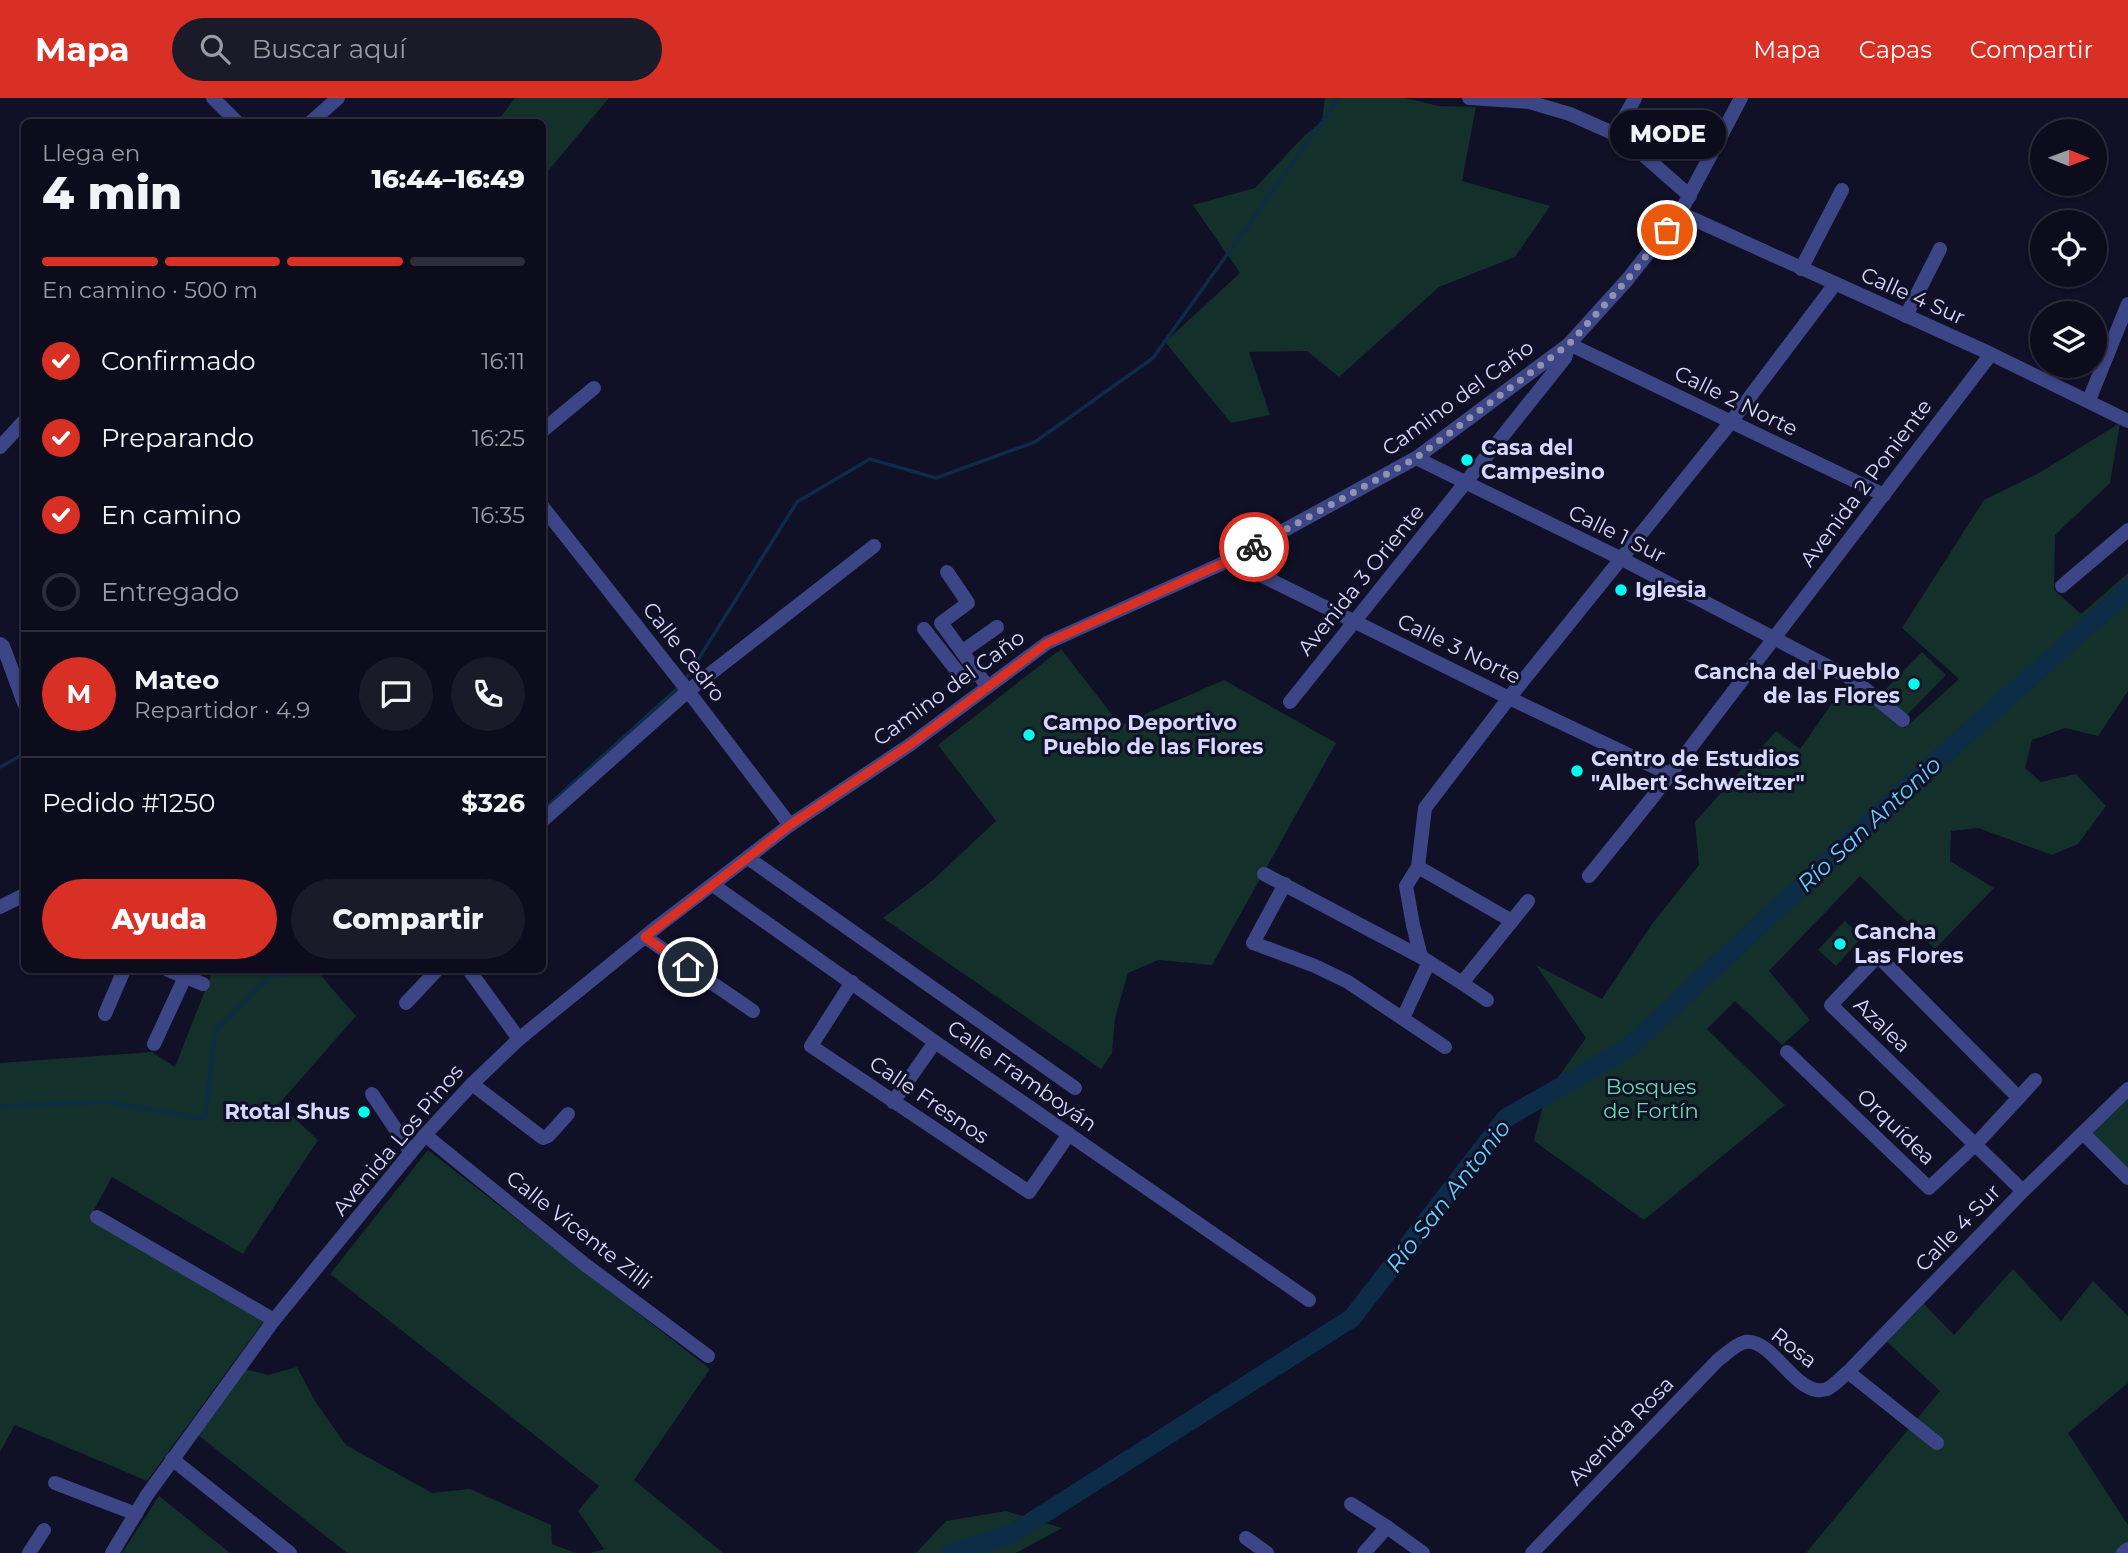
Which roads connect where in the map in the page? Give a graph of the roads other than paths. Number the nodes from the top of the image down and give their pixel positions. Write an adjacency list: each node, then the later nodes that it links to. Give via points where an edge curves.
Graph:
1 (213, 98): 6 (street)
2 (338, 98): 7 (street)
3 (1469, 98): 8 (street, via 1529,102)
4 (1634, 98): 8 (street)
5 (1741, 98): 10 (street, Camino del Caño)
6 (234, 119)
7 (314, 119)
8 (1615, 134): 10 (street)
9 (1842, 190): 13 (street)
10 (1690, 196): 11 (street, Camino del Caño)
11 (1680, 213): 13 (street, Calle 4 Sur); 17 (street, Camino del Caño)
12 (1940, 249): 16 (street)
13 (1801, 269): 14 (street, Calle 4 Sur)
14 (1835, 284): 16 (street, Calle 4 Sur); 22 (street)
15 (2128, 304): 20 (street)
16 (1906, 316): 18 (street, Calle 4 Sur)
17 (1569, 344): 22 (street, Calle 2 Norte); 26 (street, Camino del Caño); 27 (street, Avenida 3 Oriente, via 1565,358)
18 (1991, 354): 20 (street, Calle 4 Sur); 28 (street, Avenida 2 Poniente)
19 (594, 388): 24 (street)
20 (2089, 400): 21 (street, Calle 4 Sur)
21 (2128, 421)
22 (1731, 422): 28 (street, Calle 2 Norte); 32 (street)
23 (21, 424): 25 (street)
24 (546, 428)
25 (0, 447)
26 (1416, 458): 27 (street, Calle 1 Sur); 33 (street, Camino del Caño)
27 (1465, 484): 32 (street, Calle 1 Sur); 36 (street, Avenida 3 Oriente)
28 (1884, 495): 39 (street, Avenida 2 Poniente)
29 (546, 511): 44 (street, Calle Cedro)
30 (2128, 530): 35 (street)
31 (874, 546): 44 (street)
32 (1622, 559): 39 (street, Calle 1 Sur); 46 (street)
33 (1230, 560): 36 (street, Calle 3 Norte); 43 (street, Camino del Caño, via 1047,643)
34 (947, 572): 41 (street, via 968,603 941,623)
35 (2062, 586)
36 (1354, 621): 46 (street, Calle 3 Norte); 47 (street, Avenida 3 Oriente)
37 (997, 627): 41 (street)
38 (924, 629): 42 (street, via 964,680)
39 (1774, 638): 48 (street, Calle 1 Sur, via 1854,680); 49 (street, Avenida 2 Poniente)
40 (0, 644): 45 (street)
41 (963, 651): 42 (street)
42 (977, 671): 43 (street)
43 (987, 686): 51 (street, Camino del Caño, via 911,744)
44 (688, 691): 50 (street); 51 (street, Calle Cedro)
45 (21, 695)
46 (1509, 698): 49 (street, Calle 3 Norte); 53 (street, via 1424,808)
47 (1290, 702)
48 (1903, 720)
49 (1669, 774): 55 (street, Avenida 2 Poniente)
50 (546, 817)
51 (790, 825): 52 (street, Avenida Los Pinos)
52 (748, 858): 57 (street, Avenida Los Pinos); 84 (street)
53 (1418, 867): 61 (street); 63 (street, via 1406,886)
54 (1264, 874): 56 (street)
55 (1589, 876)
56 (1285, 884): 63 (street); 76 (street, via 1253,943 1337,976)
57 (713, 885): 62 (street, Avenida Los Pinos); 69 (street, Calle Framboyán)
58 (21, 897): 60 (street)
59 (1528, 901): 61 (street)
60 (0, 907)
61 (1512, 921): 70 (street)
62 (645, 937): 74 (street); 77 (street, Avenida Los Pinos)
63 (1425, 960): 70 (street); 76 (street)
64 (123, 973): 75 (street)
65 (175, 973): 68 (street)
66 (434, 973): 73 (street)
67 (471, 973): 77 (street)
68 (185, 977): 71 (street); 79 (street)
69 (852, 982): 78 (street, Calle Framboyán); 88 (street, Calle Fresnos, via 811,1046)
70 (1462, 983): 72 (street)
71 (203, 984)
72 (1487, 1000)
73 (406, 1003)
74 (753, 1011)
75 (104, 1014)
76 (1403, 1018): 80 (street)
77 (519, 1039): 83 (street, Avenida Los Pinos)
78 (935, 1042): 88 (street); 91 (street, Calle Framboyán)
79 (154, 1044)
80 (1445, 1047)
81 (1787, 1052): 93 (street, Orquídea, via 1929,1188)
82 (2035, 1080): 87 (street)
83 (472, 1084): 89 (street, via 540,1137 548,1136); 92 (street, Avenida Los Pinos)
84 (1075, 1088)
85 (2128, 1089): 90 (street, Calle 4 Sur)
86 (372, 1094): 94 (street)
87 (2018, 1097): 93 (street); 93 (street, Azalea, via 1878,956 1831,1005)
88 (893, 1102): 91 (street, Calle Fresnos, via 1029,1192)
89 (568, 1114)
90 (2082, 1133): 95 (street); 96 (street, Calle 4 Sur)
91 (1069, 1134): 98 (street, Calle Framboyán)
92 (425, 1135): 94 (street, Avenida Los Pinos); 101 (street, Calle Vicente Zilli, via 583,1263)
93 (1976, 1144): 96 (street, Azalea)
94 (411, 1152): 99 (street, Avenida Los Pinos)
95 (2128, 1178)
96 (2023, 1191): 102 (street, Calle 4 Sur)
97 (97, 1217): 99 (street)
98 (1309, 1300)
99 (274, 1320): 105 (street, Avenida Los Pinos)
100 (1744, 1342): 103 (street, Rosa, via 1759,1344 1805,1385); 119 (street, Avenida Rosa, via 1718,1360)
101 (708, 1356)
102 (1848, 1372): 103 (street, Calle 4 Sur, via 1828,1389); 104 (street)
103 (1817, 1390)
104 (1937, 1443)
105 (173, 1459): 108 (street, Avenida Los Pinos); 115 (street)
106 (55, 1483): 108 (street)
107 (1351, 1504): 109 (street)
108 (136, 1514): 114 (street, Avenida Los Pinos)
109 (1387, 1527): 117 (street); 118 (street)
110 (44, 1530): 113 (street)
111 (1246, 1538): 116 (street)
112 (2128, 1549): 120 (street)
113 (29, 1553)
114 (112, 1553)
115 (290, 1553)
116 (1267, 1553)
117 (1364, 1553)
118 (1423, 1553)
119 (1532, 1553)
120 (2123, 1553)

